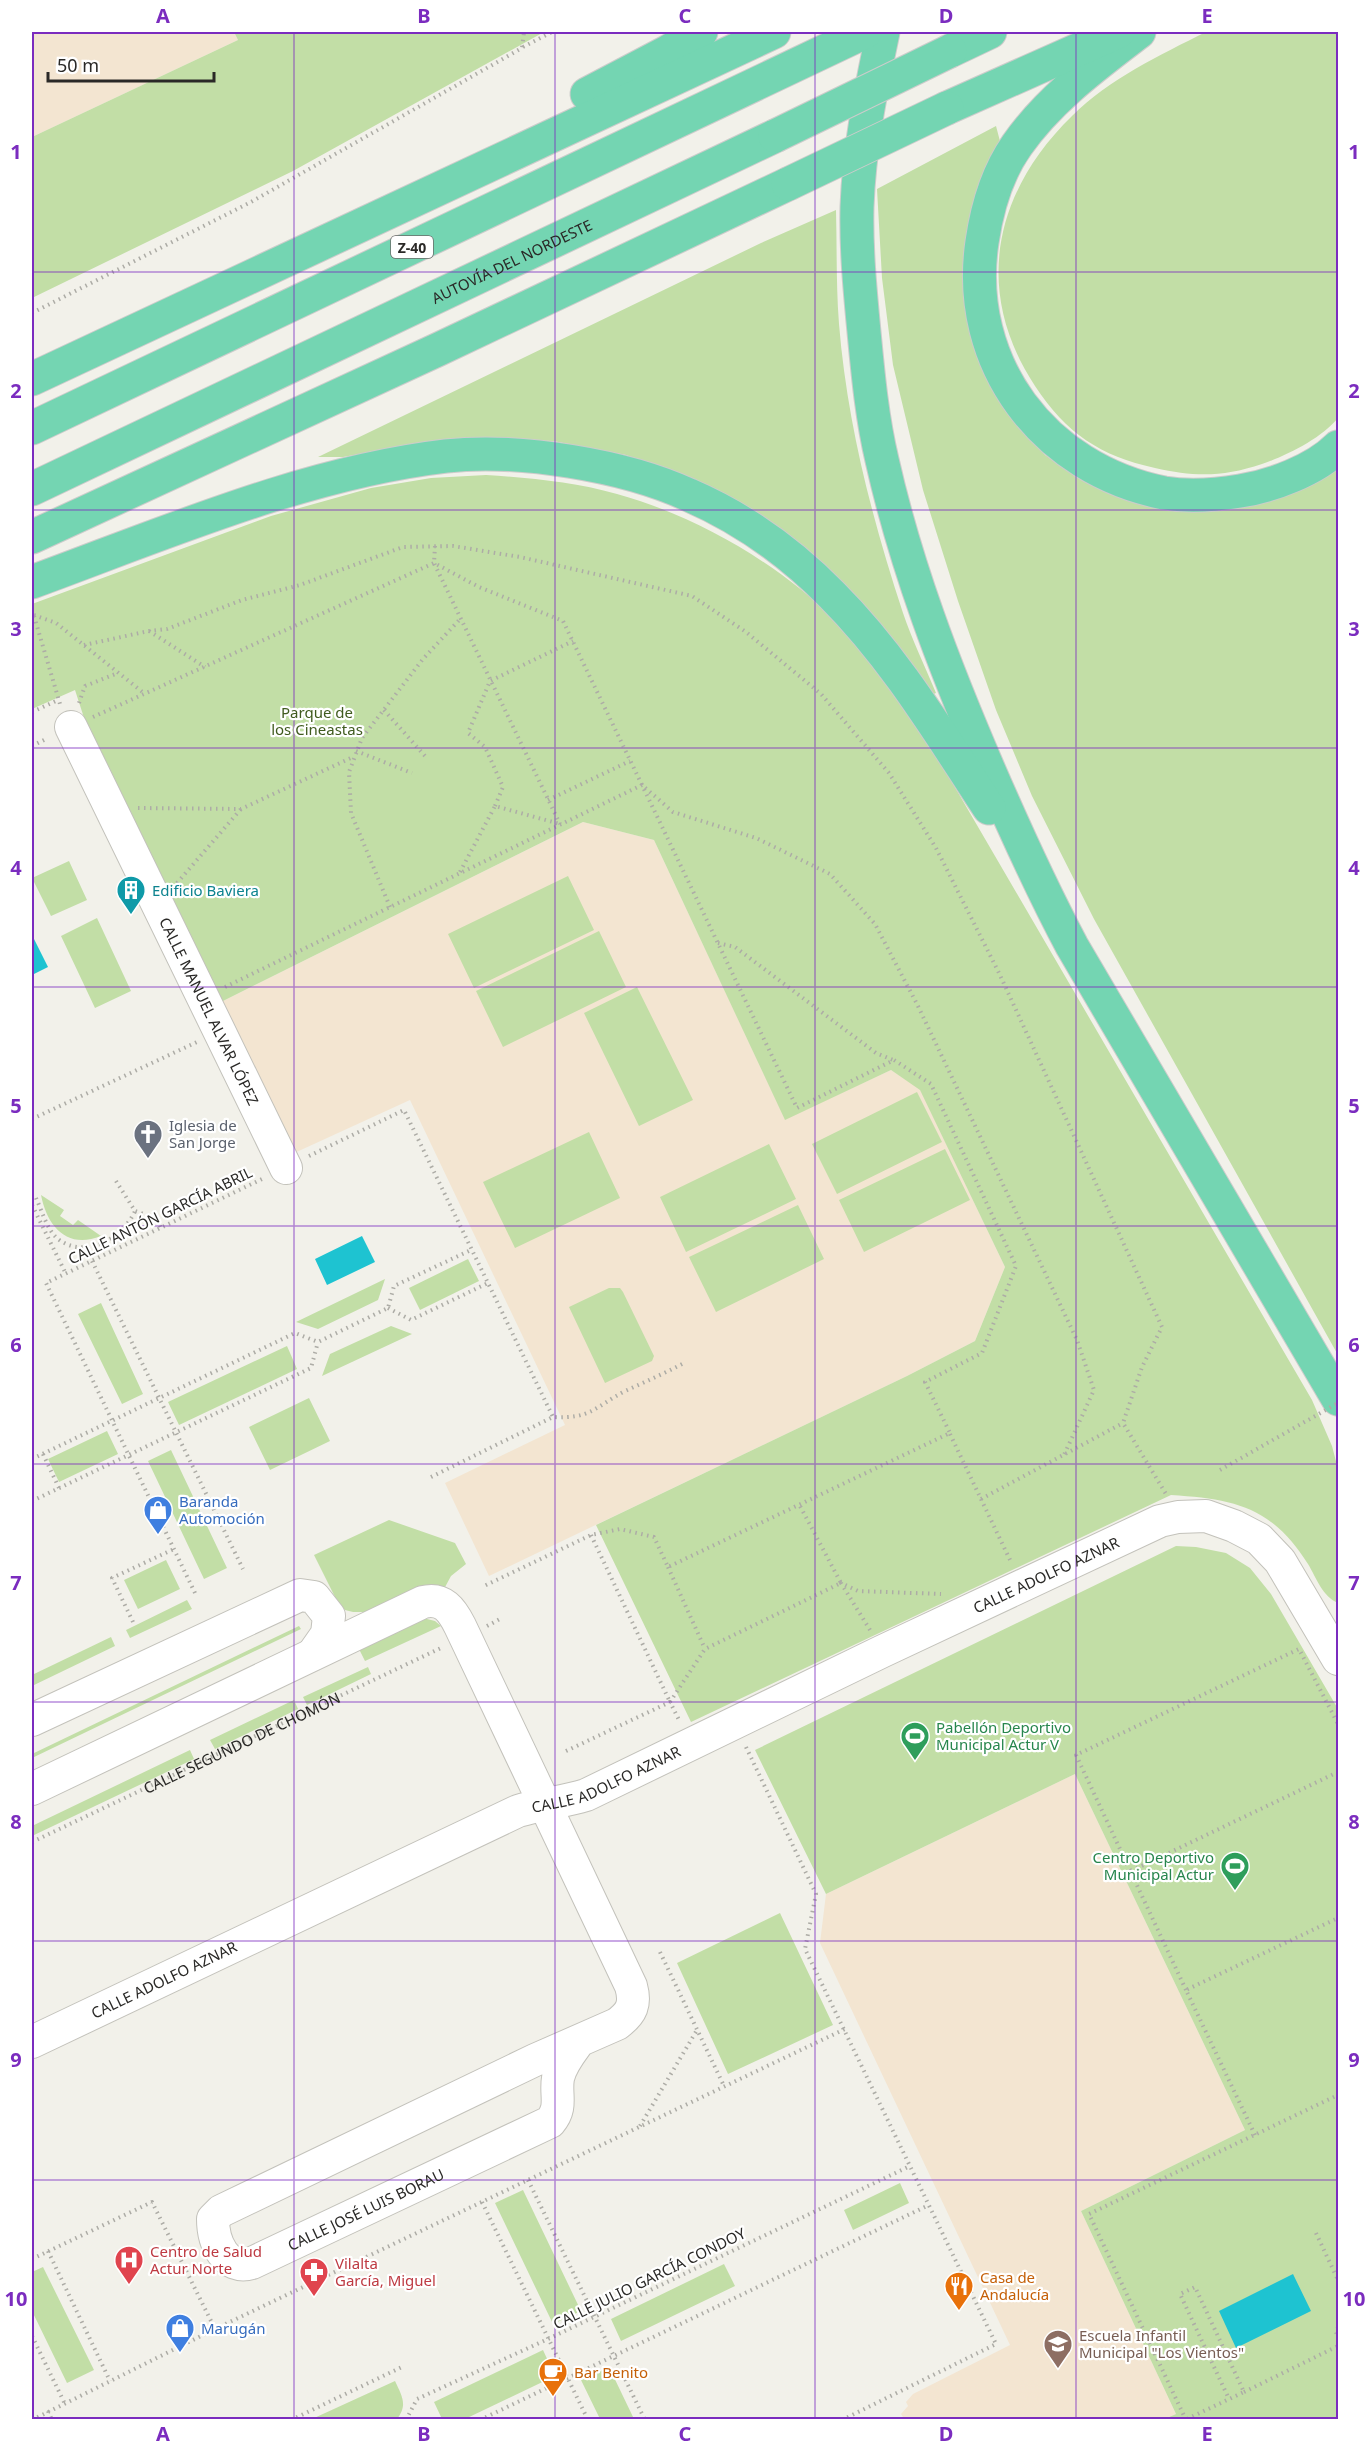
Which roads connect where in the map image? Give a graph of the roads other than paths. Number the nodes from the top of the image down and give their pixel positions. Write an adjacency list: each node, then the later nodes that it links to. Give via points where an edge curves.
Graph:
1 (701, 32): 8 (highway, via 514,132)
2 (774, 32): 8 (highway)
3 (865, 32): 11 (highway, Z-40)
4 (883, 32): 18 (highway, via 867,110 857,206 858,277 870,393 902,537 952,685)
5 (990, 32): 13 (highway, AUTOVÍA DEL NORDESTE, bridge)
6 (1118, 32): 9 (highway, bridge, via 947,108)
7 (1139, 32): 12 (highway, via 1047,108 1016,146 995,184 984,223 978,269 981,316 996,362 1014,397 1043,430 1073,454 1118,480 1165,493 1212,495 1254,489 1296,474)
8 (371, 220): 10 (highway)
9 (436, 350): 14 (highway); 15 (highway)
10 (32, 379)
11 (32, 428)
12 (1338, 447)
13 (32, 489)
14 (32, 537)
15 (32, 549)
16 (32, 582): 18 (highway, via 228,511 324,480 391,464 449,455 511,455 571,462 633,476 689,494 741,522 792,558 832,594 915,694)
17 (64, 713): 19 (street, CALLE MANUEL ALVAR LÓPEZ)
18 (1038, 884): 20 (highway)
19 (286, 1168)
20 (1316, 1359): 21 (highway); 22 (highway)
21 (1338, 1401)
22 (1338, 1420)
23 (329, 1616): 24 (street); 25 (street, via 327,1634); 27 (street, via 314,1597 300,1595)
24 (374, 1624): 25 (street); 29 (street, via 431,1600 450,1609)
25 (313, 1654): 28 (street)
26 (1338, 1659): 29 (street, CALLE ADOLFO AZNAR, via 1280,1561 1259,1539 1206,1516 1174,1509 586,1795 566,1802)
27 (32, 1720)
28 (32, 1789)
29 (544, 1803): 30 (street, CALLE JOSÉ LUIS BORAU, via 634,1998 628,2016); 31 (street, CALLE ADOLFO AZNAR, via 518,1811)
30 (579, 2041): 32 (street, CALLE JOSÉ LUIS BORAU); 33 (street, CALLE JOSÉ LUIS BORAU, via 559,2075)
31 (32, 2042)
32 (507, 2074): 33 (street, via 529,2074); 33 (street, CALLE JOSÉ LUIS BORAU, via 221,2211 213,2219 213,2232 223,2252 233,2264 252,2264 537,2130 556,2116 560,2104)
33 (556, 2091)

